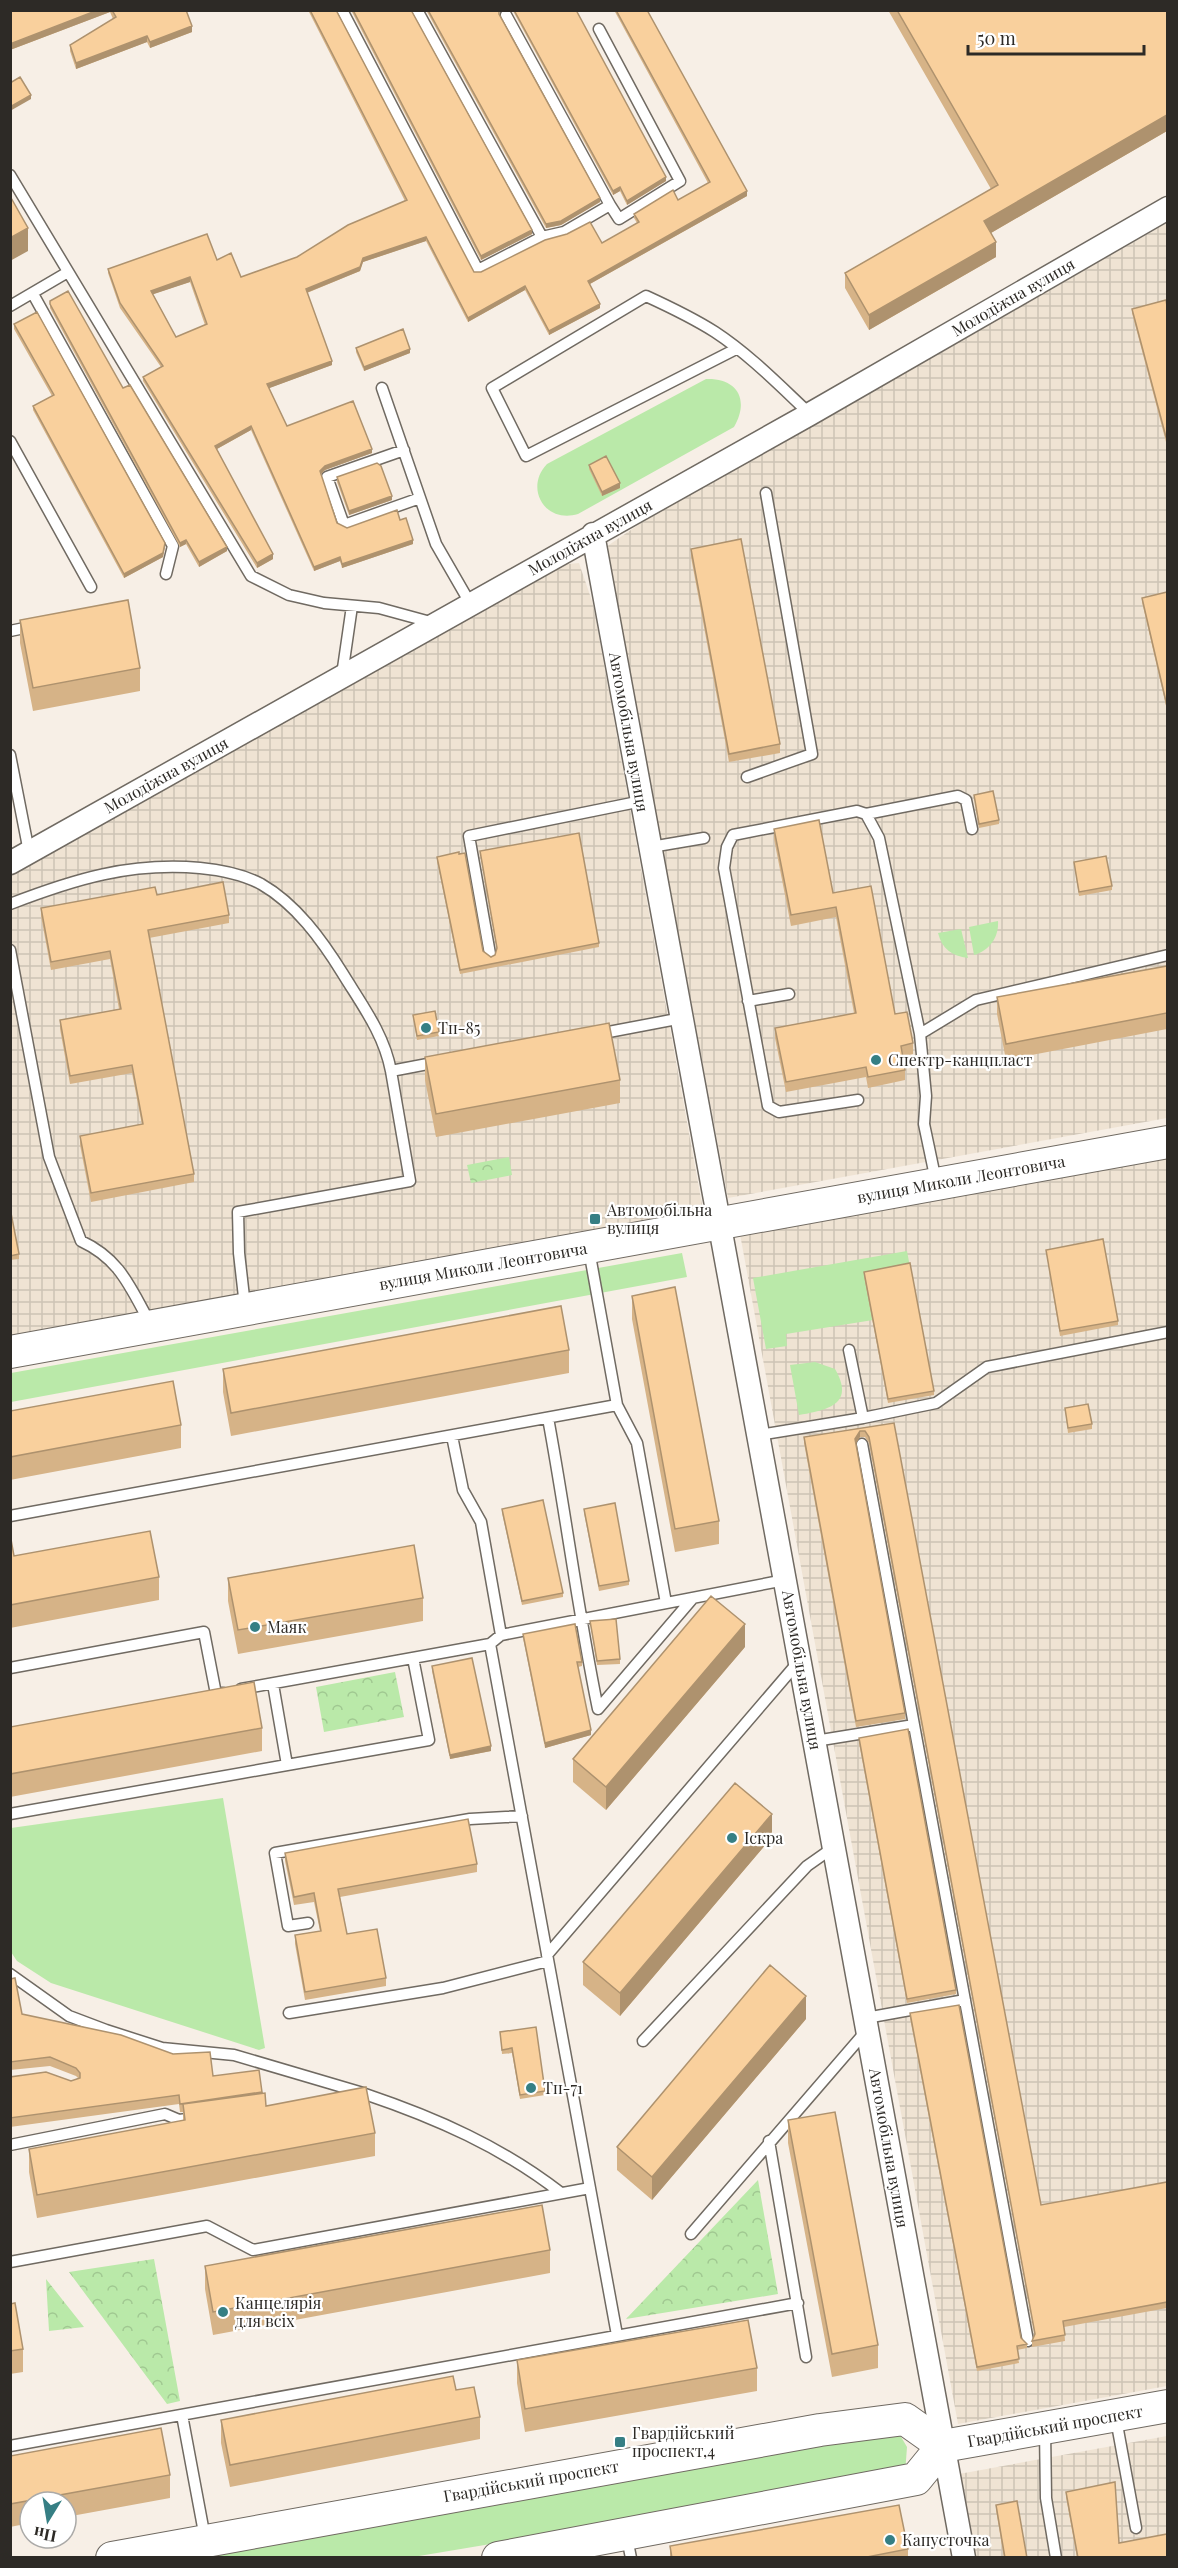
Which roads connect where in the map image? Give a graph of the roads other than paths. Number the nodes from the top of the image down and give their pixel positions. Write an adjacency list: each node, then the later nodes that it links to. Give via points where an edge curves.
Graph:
1 (342, 10): 8 (lane, via 478,270)
2 (417, 10): 8 (lane)
3 (506, 15): 6 (lane)
4 (599, 30): 6 (lane, via 680,181 619,219)
5 (10, 175): 9 (lane)
6 (610, 205): 8 (lane, via 564,232)
7 (1167, 208): 14 (street, Молодіжна вулиця)
8 (542, 237)
9 (68, 272): 10 (lane); 23 (lane, via 251,576 289,595)
10 (33, 294): 11 (lane); 20 (lane, via 173,546)
11 (10, 306)
12 (736, 348): 12 (lane, via 684,314 646,296 492,388 526,456); 14 (lane)
13 (382, 388): 16 (lane)
14 (810, 414): 19 (street, Молодіжна вулиця)
15 (10, 441): 21 (lane)
16 (404, 450): 18 (lane); 18 (lane, via 327,477 344,525)
17 (766, 493): 29 (lane, via 812,754)
18 (420, 498): 22 (lane, via 436,544)
19 (593, 534): 22 (street, Молодіжна вулиця); 30 (street, Автомобільна вулиця)
20 (166, 574)
21 (91, 587)
22 (470, 603): 24 (street, Молодіжна вулиця)
23 (352, 606): 24 (lane, via 379,608); 27 (lane)
24 (434, 623): 27 (street, Молодіжна вулиця)
25 (46, 624): 26 (lane)
26 (10, 631)
27 (342, 675): 35 (street, Молодіжна вулиця)
28 (10, 755): 35 (lane)
29 (747, 777)
30 (642, 801): 34 (street, Автомобільна вулиця); 38 (lane, via 469,836)
31 (866, 814): 32 (lane, via 958,796 966,800); 41 (lane, via 857,811 733,835 724,868); 43 (lane, via 879,838)
32 (972, 829)
33 (704, 838): 34 (lane)
34 (651, 847): 42 (street, Автомобільна вулиця)
35 (20, 857)
36 (10, 904): 46 (lane, via 71,880 151,866 226,871 260,883 283,899 320,939 386,1046)
37 (10, 950): 53 (lane, via 49,1158 81,1241 101,1250 114,1262)
38 (490, 954)
39 (1167, 955): 43 (lane, via 976,1000)
40 (789, 994): 41 (lane)
41 (748, 1001): 47 (lane, via 768,1106 779,1112)
42 (682, 1018): 44 (lane); 50 (street, Автомобільна вулиця)
43 (920, 1034): 49 (lane, via 926,1096 924,1124)
44 (583, 1037)
45 (449, 1060): 46 (lane)
46 (391, 1071): 52 (lane, via 410,1180 238,1212)
47 (858, 1100)
48 (1167, 1142): 49 (main road, вулиця Миколи Леонтовича)
49 (937, 1184): 50 (main road, вулиця Миколи Леонтовича)
50 (720, 1223): 51 (main road, вулиця Миколи Леонтовича); 60 (street, Автомобільна вулиця)
51 (588, 1247): 52 (main road, вулиця Миколи Леонтовича); 57 (lane)
52 (246, 1309): 53 (main road, вулиця Миколи Леонтовича)
53 (152, 1326): 56 (main road, вулиця Миколи Леонтовича)
54 (1167, 1332): 59 (lane, via 987,1367 936,1403)
55 (849, 1350): 59 (lane)
56 (10, 1352)
57 (617, 1406): 58 (lane); 66 (lane, via 637,1443)
58 (548, 1418): 61 (lane); 67 (lane)
59 (863, 1418): 60 (lane)
60 (759, 1435): 64 (street, Автомобільна вулиця)
61 (452, 1436): 63 (lane); 68 (lane, via 463,1490 481,1522)
62 (862, 1444): 74 (lane)
63 (10, 1516)
64 (785, 1580): 65 (lane); 71 (street, Автомобільна вулиця)
65 (693, 1598): 66 (lane); 67 (lane, via 598,1708)
66 (666, 1603): 67 (lane)
67 (580, 1620): 68 (lane)
68 (501, 1635): 69 (lane)
69 (490, 1644): 70 (lane); 78 (lane)
70 (413, 1658): 73 (lane); 76 (lane, via 429,1740)
71 (800, 1660): 75 (street, Автомобільна вулиця); 81 (lane)
72 (10, 1668): 73 (lane, via 204,1632 216,1694)
73 (273, 1684): 76 (lane)
74 (914, 1725): 75 (lane); 83 (lane)
75 (815, 1742): 79 (street, Автомобільна вулиця)
76 (286, 1765): 77 (lane)
77 (10, 1814)
78 (522, 1816): 80 (lane, via 470,1819 275,1853 288,1926); 81 (lane)
79 (834, 1847): 85 (street, Автомобільна вулиця); 86 (lane, via 807,1866)
80 (308, 1923)
81 (548, 1958): 84 (lane, via 443,1988); 92 (lane)
82 (10, 1974): 87 (lane, via 69,2016 106,2030 162,2048 234,2055)
83 (965, 2000): 85 (lane); 98 (lane)
84 (289, 2013)
85 (867, 2024): 90 (lane); 105 (street, Автомобільна вулиця)
86 (643, 2041)
87 (365, 2094): 88 (lane); 93 (lane, via 423,2114 477,2140 526,2167)
88 (342, 2097)
89 (202, 2117): 91 (lane, via 179,2120 165,2114)
90 (769, 2141): 94 (lane); 96 (lane)
91 (10, 2145)
92 (590, 2188): 93 (lane); 97 (lane)
93 (561, 2193): 95 (lane, via 253,2250 207,2226)
94 (691, 2234)
95 (10, 2262)
96 (798, 2302): 97 (lane); 99 (lane)
97 (617, 2335): 101 (lane)
98 (1028, 2341)
99 (806, 2356)
100 (1167, 2406): 102 (main road, Гвардійський проспект)
101 (182, 2415): 104 (lane); 107 (lane)
102 (1115, 2415): 103 (main road, Гвардійський проспект); 106 (lane)
103 (1045, 2428): 105 (main road, Гвардійський проспект); 112 (lane, via 1046,2498)
104 (10, 2446)
105 (943, 2446): 107 (main road, Гвардійський проспект, via 905,2419 820,2430); 108 (main road, via 916,2478); 111 (street, Автомобільна вулиця)
106 (1136, 2528)
107 (205, 2541): 110 (main road, Гвардійський проспект)
108 (628, 2546): 109 (main road)
109 (506, 2557)
110 (112, 2558)
111 (964, 2558)
112 (1056, 2558)

